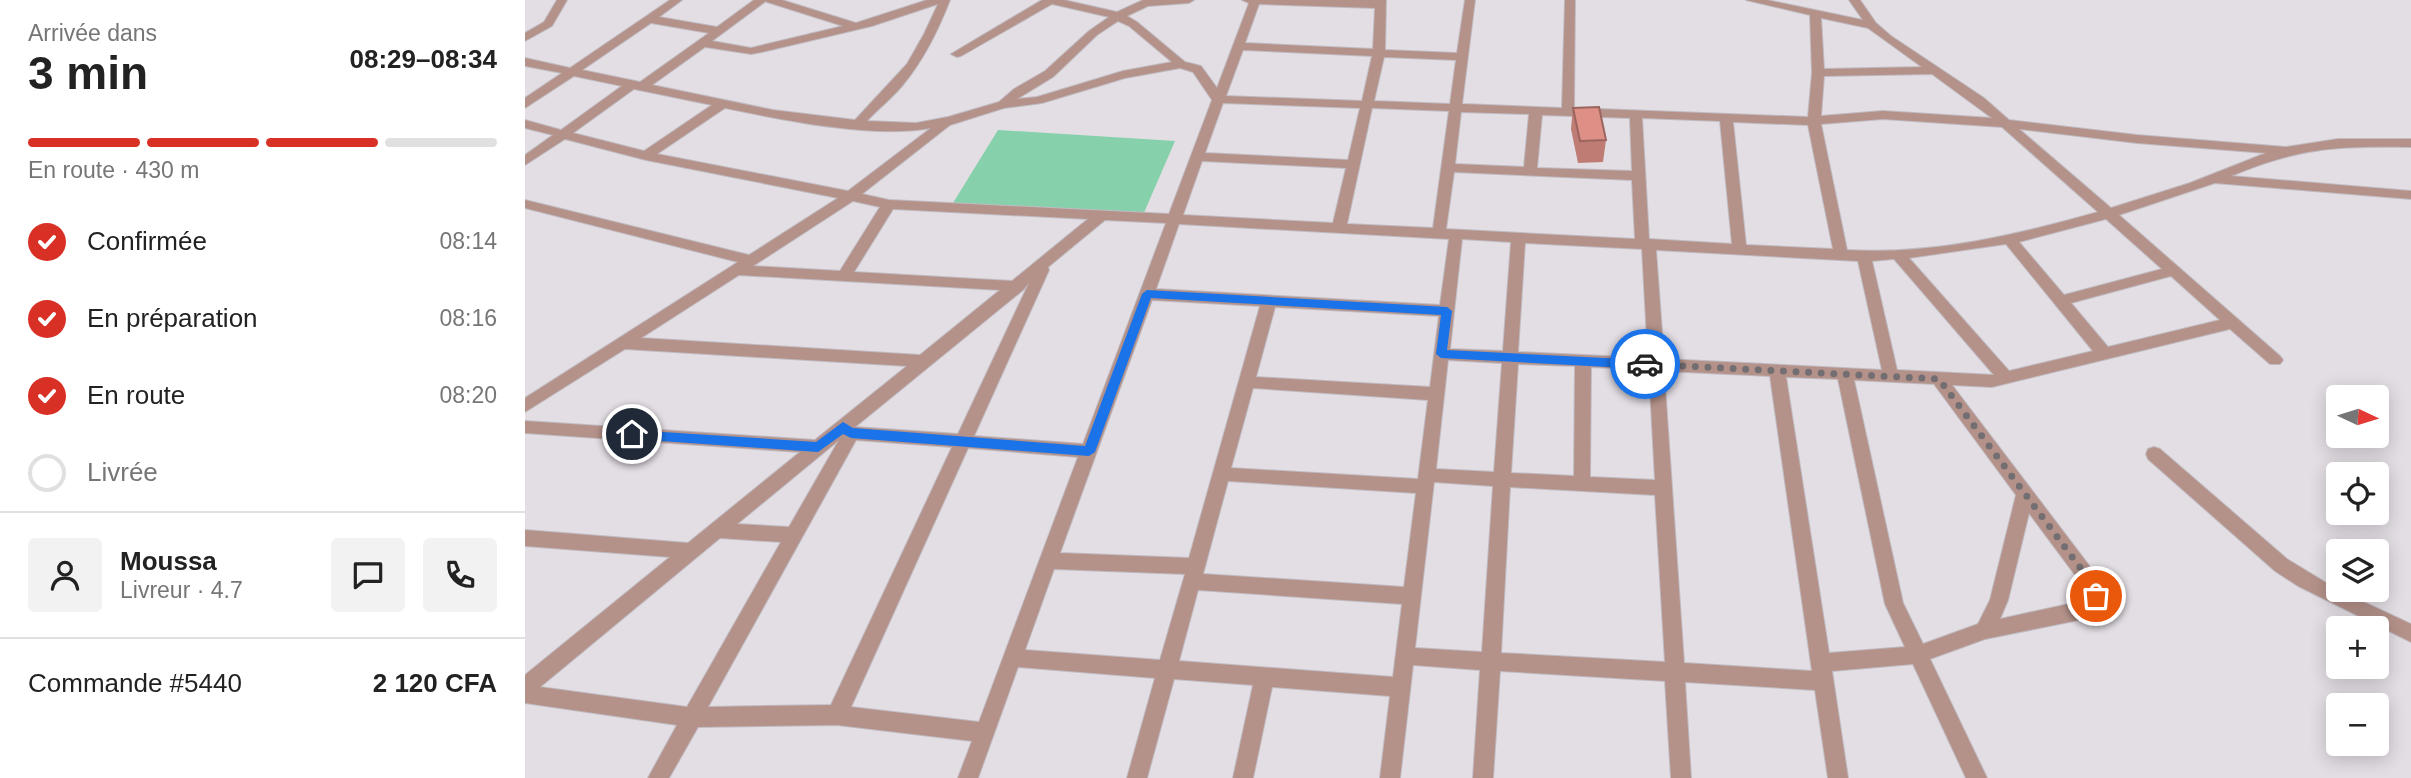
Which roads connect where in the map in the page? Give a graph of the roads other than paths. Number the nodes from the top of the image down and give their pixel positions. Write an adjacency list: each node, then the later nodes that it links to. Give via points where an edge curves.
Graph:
1 (562, 0): 24 (street, via 554,16)
2 (677, 0): 19 (street)
3 (761, 0): 23 (street)
4 (771, 0): 22 (street)
5 (938, 0): 22 (street)
6 (945, 0): 51 (street, via 916,60)
7 (1050, 0): 18 (street); 29 (street)
8 (1189, 0): 15 (street)
9 (1247, 0): 14 (street)
10 (1470, 0): 30 (street)
11 (1570, 0): 44 (street)
12 (1751, 0): 17 (street)
13 (1854, 0): 21 (street)
14 (1255, 1): 16 (street); 27 (street)
15 (1149, 2): 18 (street)
16 (1380, 3): 28 (street)
17 (1815, 14): 21 (street); 35 (street)
18 (1118, 16): 32 (street); 41 (street, via 1049,74)
19 (650, 19): 23 (street); 34 (street)
20 (525, 25): 24 (street)
21 (1872, 25): 33 (street, via 1901,50)
22 (853, 26): 26 (street, via 751,51)
23 (720, 31): 26 (street)
24 (537, 32): 25 (street)
25 (525, 38)
26 (704, 43): 36 (street)
27 (1238, 46): 28 (street); 37 (street)
28 (1380, 53): 30 (street); 40 (street)
29 (957, 54)
30 (1464, 57): 42 (street)
31 (525, 62): 34 (street)
32 (1181, 64): 37 (street, via 1197,69); 41 (street)
33 (1936, 70): 35 (street); 50 (street)
34 (572, 72): 36 (street); 39 (street)
35 (1818, 73): 48 (street)
36 (638, 85): 38 (street); 52 (street)
37 (1218, 99): 40 (street); 56 (street)
38 (723, 103): 51 (street); 55 (street)
39 (525, 104)
40 (1368, 104): 42 (street); 58 (street)
41 (1003, 105): 47 (street)
42 (1457, 107): 43 (street); 59 (street)
43 (1536, 110): 44 (street); 60 (street)
44 (1568, 111): 45 (street)
45 (1636, 114): 46 (street); 61 (street)
46 (1726, 118): 48 (street); 75 (street)
47 (950, 121): 51 (street, via 916,127); 64 (street)
48 (1814, 121): 50 (street, via 1870,116); 76 (street)
49 (525, 124): 52 (street)
50 (2007, 124): 54 (street, via 2157,142); 68 (street)
51 (857, 125)
52 (564, 133): 55 (street); 57 (street)
53 (2411, 143): 54 (street)
54 (2289, 150): 62 (street)
55 (646, 156): 64 (street)
56 (1198, 157): 58 (street); 69 (street)
57 (525, 161)
58 (1353, 164): 70 (street)
59 (1448, 168): 60 (street); 71 (street)
60 (1530, 171): 61 (street)
61 (1639, 176): 74 (street)
62 (2216, 179): 63 (street); 68 (street)
63 (2411, 195)
64 (851, 196): 66 (street); 79 (street)
65 (525, 204): 79 (street)
66 (890, 204): 67 (street); 83 (street)
67 (1102, 215): 69 (street); 80 (street)
68 (2109, 216): 73 (street); 82 (street)
69 (1175, 219): 70 (street); 85 (street)
70 (1339, 228): 71 (street)
71 (1448, 234): 72 (street); 88 (street)
72 (1518, 237): 74 (street); 93 (street)
73 (2009, 239): 77 (street); 87 (street)
74 (1645, 244): 75 (street); 97 (street)
75 (1739, 249): 76 (street)
76 (1841, 255): 78 (street)
77 (1898, 255): 78 (street); 101 (street)
78 (1864, 256): 100 (street)
79 (751, 260): 81 (street)
80 (1044, 265): 84 (street); 108 (street)
81 (736, 270): 83 (street); 90 (street)
82 (2172, 271): 87 (street); 89 (street)
83 (844, 276): 84 (street)
84 (1018, 286): 95 (street)
85 (1147, 294): 86 (street); 110 (street)
86 (1269, 301): 88 (street); 103 (street)
87 (2060, 301): 92 (street)
88 (1447, 311): 91 (street)
89 (2231, 323): 92 (street); 94 (street)
90 (623, 343): 95 (street); 105 (street)
91 (1441, 354): 93 (street); 104 (street)
92 (2105, 354): 101 (street)
93 (1510, 358): 96 (street); 113 (street)
94 (2276, 360)
95 (926, 361): 107 (street)
96 (1583, 361): 97 (street); 115 (street)
97 (1657, 365): 98 (street); 116 (street)
98 (1777, 371): 99 (street); 133 (street)
99 (1845, 374): 100 (street); 127 (street, via 1894,604)
100 (1891, 377): 102 (street)
101 (2006, 378): 102 (street)
102 (1939, 379): 117 (street)
103 (1247, 382): 104 (street); 112 (street)
104 (1437, 394): 114 (street)
105 (525, 406)
106 (525, 427): 109 (street)
107 (847, 430): 108 (street); 109 (street); 119 (street)
108 (962, 441): 110 (street); 138 (street)
109 (818, 447): 118 (street)
110 (1089, 452): 122 (street)
111 (2154, 454): 126 (street, via 2281,565)
112 (1221, 474): 114 (street); 123 (street)
113 (1503, 479): 114 (street); 115 (street); 130 (street)
114 (1426, 481): 124 (street)
115 (1582, 484): 116 (street)
116 (1664, 488): 132 (street)
117 (2025, 494): 125 (street, via 1999,600); 125 (street, via 2088,578 2096,604 2089,610)
118 (716, 530): 119 (street); 121 (street)
119 (794, 535): 139 (street)
120 (525, 538): 121 (street)
121 (689, 551): 135 (street)
122 (1049, 561): 123 (street); 129 (street)
123 (1194, 573): 124 (street); 131 (street)
124 (1412, 596): 128 (street)
125 (1985, 630): 127 (street)
126 (2411, 634)
127 (1919, 655): 133 (street); 149 (street)
128 (1405, 656): 130 (street); 136 (street)
129 (1013, 658): 131 (street); 140 (street)
130 (1491, 660): 132 (street); 146 (street)
131 (1167, 670): 134 (street); 143 (street)
132 (1675, 671): 133 (street); 147 (street)
133 (1822, 672): 148 (street)
134 (1264, 677): 136 (street); 144 (street)
135 (525, 687)
136 (1401, 687): 145 (street)
137 (525, 694): 139 (street)
138 (837, 715): 139 (street); 140 (street)
139 (692, 717): 141 (street)
140 (985, 733): 142 (street)
141 (658, 778)
142 (968, 778)
143 (1137, 778)
144 (1243, 778)
145 (1390, 778)
146 (1483, 778)
147 (1681, 778)
148 (1838, 778)
149 (1977, 778)

